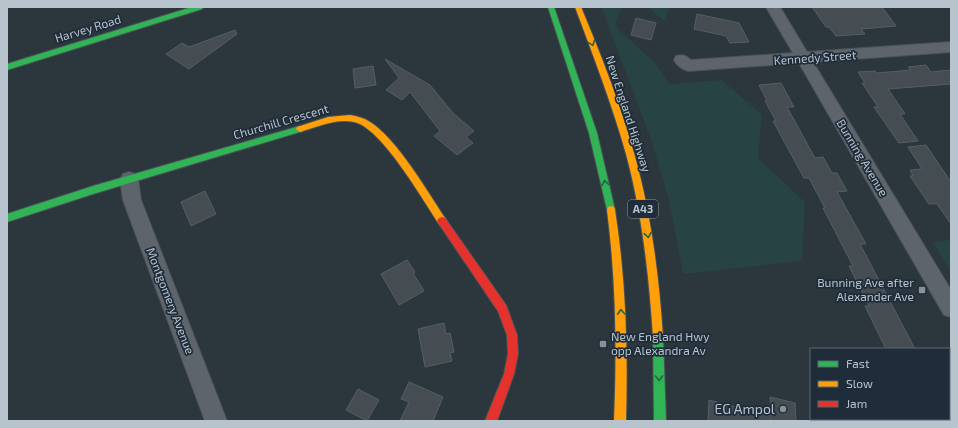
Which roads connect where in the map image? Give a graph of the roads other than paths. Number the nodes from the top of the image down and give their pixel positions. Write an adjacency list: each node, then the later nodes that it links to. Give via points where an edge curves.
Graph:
1 (200, 7): 8 (main road, Harvey Road)
2 (551, 7): 14 (main road, A43, one-way to 2, via 623,370 622,315 611,213 597,148)
3 (578, 7): 15 (main road, New England Highway / A43, one-way to 15, via 618,116 635,174 647,230 658,321)
4 (772, 7): 6 (street, Bunning Avenue)
5 (951, 48): 6 (street, Kennedy Street)
6 (803, 59): 7 (street, Kennedy Street, via 688,66); 11 (street, Bunning Avenue)
7 (681, 60)
8 (7, 67)
9 (129, 179): 10 (main road, Churchill Crescent); 12 (street, Montgomery Avenue, via 132,200); 13 (main road, Churchill Crescent, via 333,119 359,119 368,123 385,139 502,308 513,345 507,378)
10 (7, 218)
11 (951, 308)
12 (216, 421)
13 (491, 421)
14 (620, 421)
15 (660, 421)

